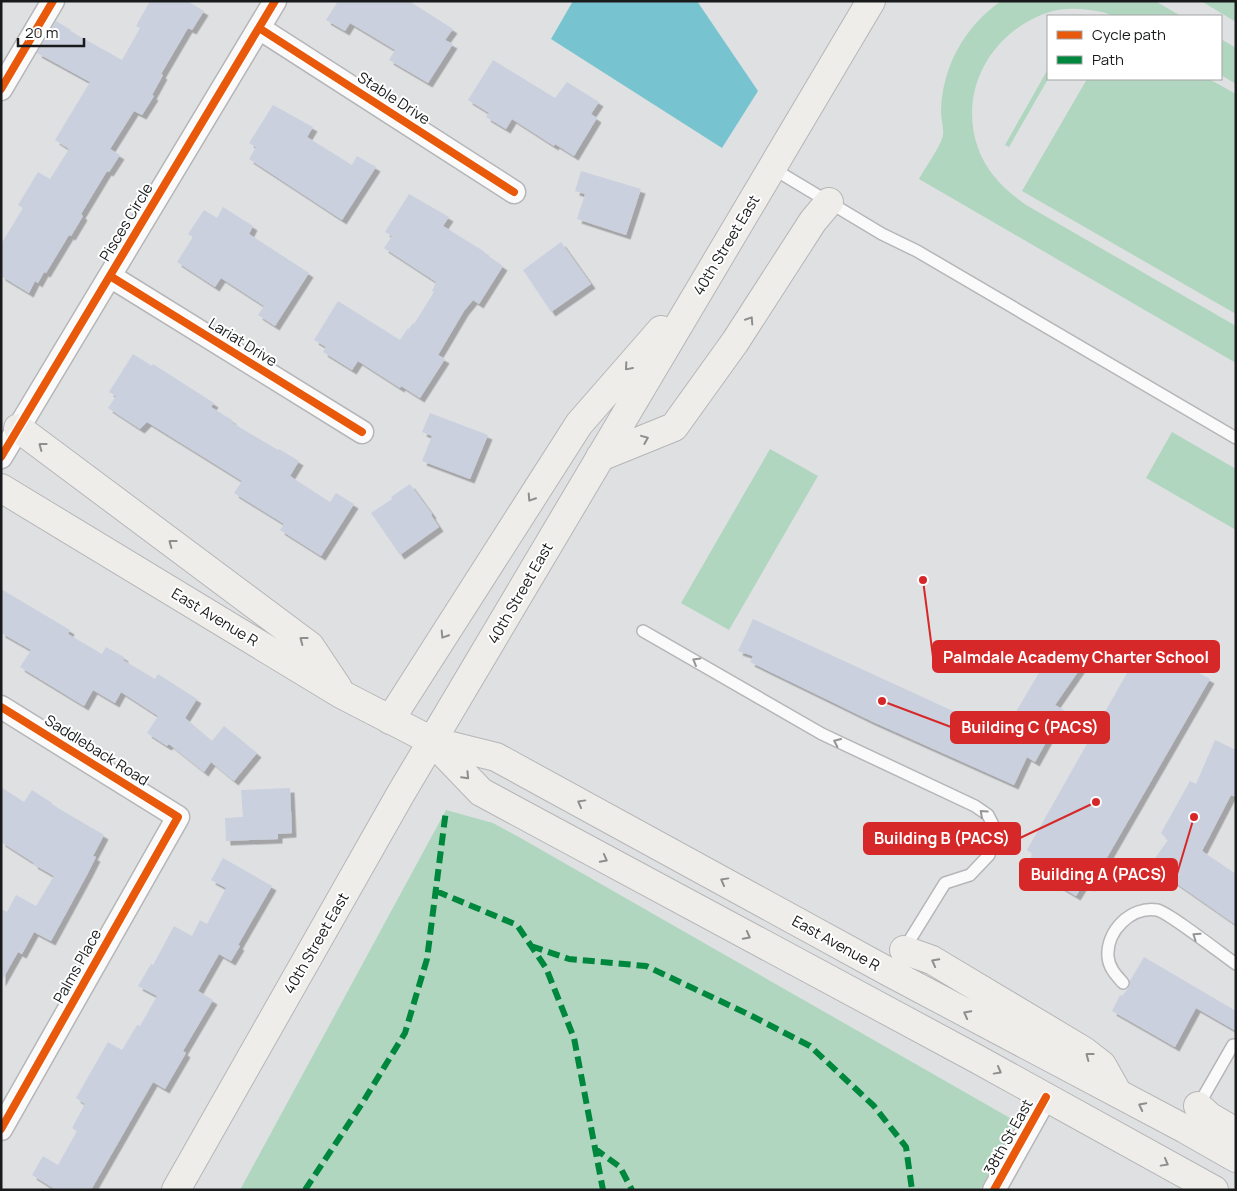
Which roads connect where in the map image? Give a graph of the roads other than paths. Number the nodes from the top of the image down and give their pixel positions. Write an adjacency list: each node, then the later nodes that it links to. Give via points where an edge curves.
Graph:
1 (53, 1): 5 (street)
2 (276, 1): 4 (street, Pisces Circle)
3 (871, 1): 7 (main road, 40th Street East)
4 (259, 28): 8 (street, Stable Drive); 10 (street, Pisces Circle)
5 (8, 61): 6 (street)
6 (1, 89)
7 (772, 168): 9 (lane); 11 (main road, 40th Street East)
8 (514, 192)
9 (829, 202): 14 (lane); 16 (main road, one-way to 9, via 674,428)
10 (110, 276): 12 (street, Pisces Circle); 13 (street, Lariat Drive)
11 (706, 278): 16 (main road, 40th Street East); 21 (main road, one-way to 21, via 579,424)
12 (18, 428): 15 (street, Pisces Circle); 19 (main road, one-way to 12, via 310,646)
13 (362, 432)
14 (1236, 438)
15 (1, 457)
16 (600, 457): 22 (main road, 40th Street East)
17 (1, 488): 19 (main road, East Avenue R)
18 (643, 630): 24 (lane, one-way to 18, via 946,883 970,875 989,855 995,829 988,815 822,734)
19 (341, 694): 21 (main road, East Avenue R)
20 (1, 707): 23 (street, Saddleback Road)
21 (390, 720): 22 (main road, East Avenue R)
22 (432, 741): 24 (main road, East Avenue R, one-way to 22, via 496,757); 27 (main road, East Avenue R, one-way to 27, via 481,792); 34 (main road, 40th Street East)
23 (178, 817): 31 (street, Palms Place)
24 (896, 961): 30 (main road, East Avenue R, one-way to 24, via 1118,1094 1102,1065 1084,1051 932,960)
25 (1236, 964): 26 (lane, one-way to 26, via 1158,910 1139,912 1127,917 1109,944 1108,958 1112,971)
26 (1123, 983)
27 (867, 1001): 29 (main road, East Avenue R, one-way to 29); 30 (main road, one-way to 30, via 914,1006 1141,1127 1162,1132)
28 (1233, 1045): 30 (lane)
29 (1046, 1097): 35 (street, 38th St East); 36 (main road, East Avenue R, one-way to 36)
30 (1192, 1117): 32 (main road, via 1210,1117); 33 (main road)
31 (1, 1129)
32 (1236, 1132)
33 (1236, 1158)
34 (176, 1190)
35 (994, 1190)
36 (1214, 1190)

